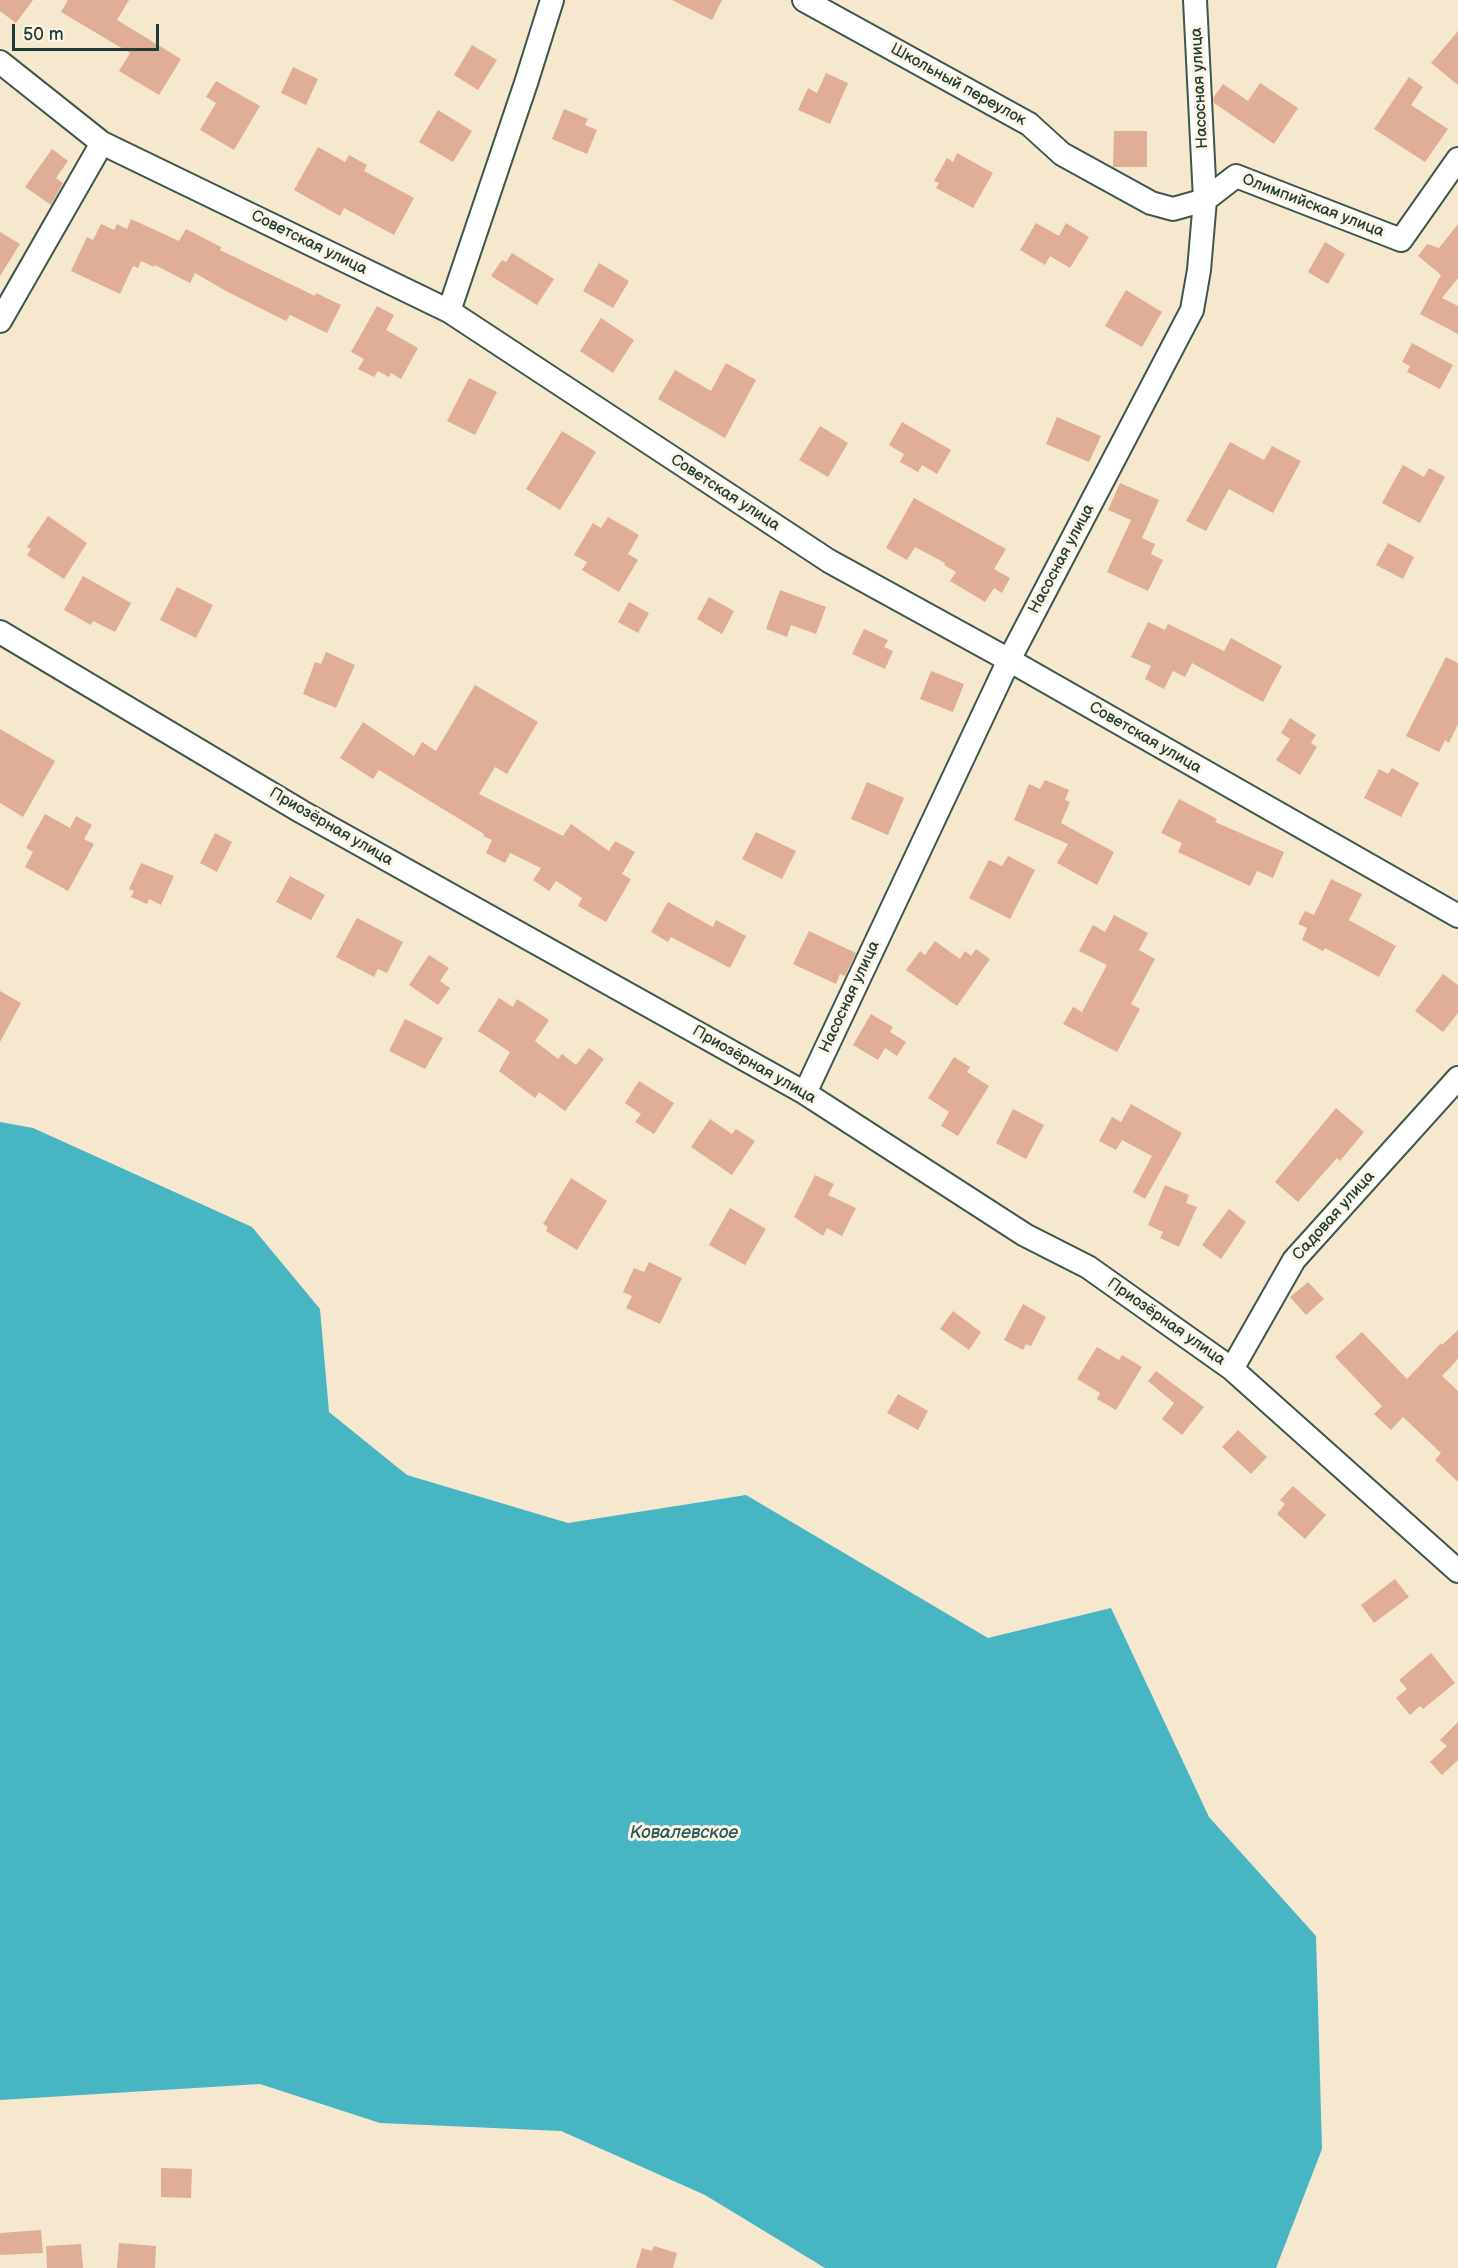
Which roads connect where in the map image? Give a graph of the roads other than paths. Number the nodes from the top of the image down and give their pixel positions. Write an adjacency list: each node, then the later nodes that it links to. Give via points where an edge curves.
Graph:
1 (552, 0): 8 (street)
2 (804, 0): 7 (street, Школьный переулок, via 1029,124 1062,154 1151,203 1173,209)
3 (1195, 0): 7 (street, Насосная улица)
4 (0, 62): 5 (street, Советская улица)
5 (102, 143): 8 (street, Советская улица); 9 (street)
6 (1458, 159): 7 (street, Олимпийская улица, via 1401,240 1236,176)
7 (1205, 200): 11 (street, Насосная улица, via 1192,310)
8 (449, 311): 11 (street, Советская улица, via 829,561)
9 (0, 321)
10 (0, 632): 14 (street, Приозёрная улица, via 302,812)
11 (1009, 660): 12 (street, Советская улица); 14 (street, Насосная улица)
12 (1458, 916)
13 (1458, 1078): 15 (street, Садовая улица, via 1294,1260)
14 (805, 1093): 15 (street, Приозёрная улица, via 1025,1235 1088,1267)
15 (1232, 1370): 16 (street, Приозёрная улица)
16 (1458, 1571)

